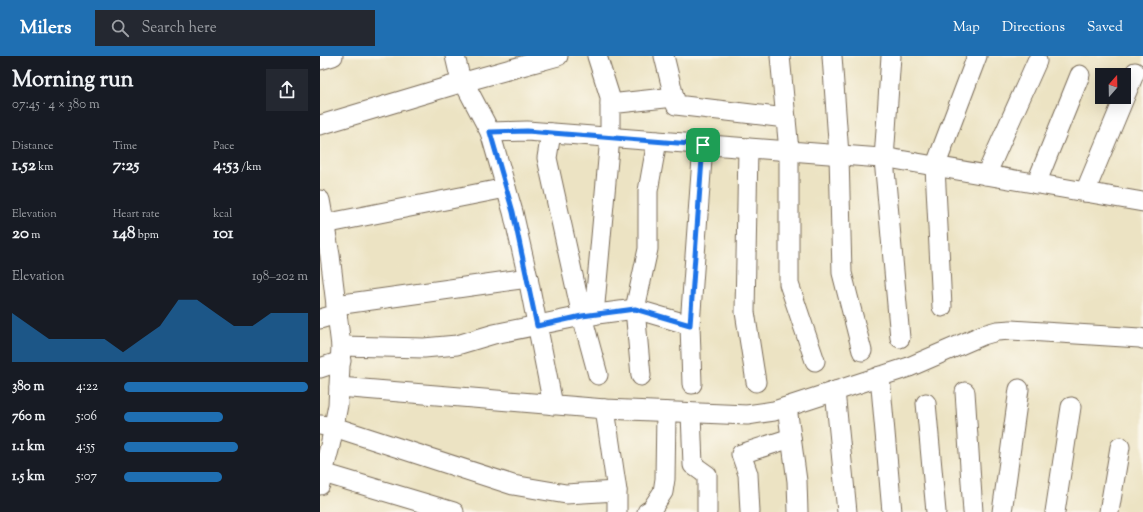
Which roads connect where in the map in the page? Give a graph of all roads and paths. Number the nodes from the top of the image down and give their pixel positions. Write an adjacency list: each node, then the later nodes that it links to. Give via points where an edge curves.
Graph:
1 (333, 56): 10 (street)
2 (455, 56): 14 (street)
3 (558, 56): 14 (street)
4 (597, 56): 16 (street)
5 (664, 56): 15 (street)
6 (780, 56): 17 (street)
7 (832, 56): 26 (street)
8 (891, 56): 27 (street)
9 (977, 56): 28 (street)
10 (320, 60)
11 (1037, 61): 29 (street)
12 (1135, 72): 32 (street)
13 (1080, 74): 30 (street)
14 (465, 82): 18 (street); 19 (street)
15 (674, 97): 16 (street); 17 (street, via 676,105)
16 (610, 104): 21 (street)
17 (786, 118): 25 (street)
18 (320, 125)
19 (490, 132): 20 (street); 31 (street)
20 (551, 133): 21 (street); 41 (street, via 547,158)
21 (610, 137): 22 (street); 41 (street)
22 (657, 141): 23 (street); 40 (street, via 648,191 648,249)
23 (703, 145): 24 (street); 42 (street)
24 (748, 148): 25 (street); 53 (street, via 745,312)
25 (789, 151): 26 (street); 48 (street, via 789,284)
26 (839, 155): 27 (street); 46 (street, via 842,273)
27 (884, 159): 28 (street); 44 (street)
28 (935, 167): 29 (street); 39 (street)
29 (986, 175): 30 (street)
30 (1036, 184): 32 (street)
31 (506, 188): 35 (street); 37 (street)
32 (1085, 192): 33 (street)
33 (1141, 196)
34 (320, 200): 35 (street)
35 (324, 224): 36 (street)
36 (324, 248): 38 (street)
37 (528, 278): 38 (street); 43 (street)
38 (330, 304): 47 (street)
39 (942, 307)
40 (635, 309): 41 (street); 42 (street); 51 (street)
41 (588, 316): 43 (street); 50 (street)
42 (690, 325): 54 (street)
43 (537, 326): 47 (street, via 494,334 457,345); 60 (street)
44 (900, 338)
45 (1143, 339): 52 (street, via 997,331 909,367)
46 (862, 351)
47 (341, 354): 49 (street); 55 (street)
48 (815, 361)
49 (320, 368)
50 (598, 375)
51 (641, 376)
52 (880, 376): 57 (street); 80 (street)
53 (756, 382)
54 (692, 384)
55 (339, 387): 60 (street); 66 (street, via 338,405)
56 (1019, 390): 83 (street)
57 (835, 391): 61 (street); 79 (street)
58 (965, 392): 82 (street)
59 (926, 403): 81 (street)
60 (553, 405): 63 (street)
61 (787, 407): 65 (street, via 747,415); 67 (street)
62 (1071, 407): 84 (street)
63 (605, 409): 64 (street); 70 (street)
64 (666, 412): 65 (street); 71 (street)
65 (691, 413): 76 (street, via 694,465 706,476)
66 (327, 426): 69 (street, via 330,446); 70 (street, via 513,485 566,494)
67 (791, 438): 77 (street, via 741,454 748,474); 78 (street)
68 (1120, 447): 85 (street)
69 (321, 477): 72 (street)
70 (617, 491): 73 (street)
71 (663, 492): 74 (street); 75 (street)
72 (454, 512)
73 (617, 512)
74 (647, 512)
75 (663, 512)
76 (707, 512)
77 (750, 512)
78 (798, 512)
79 (847, 512)
80 (892, 512)
81 (936, 512)
82 (973, 512)
83 (1002, 512)
84 (1055, 512)
85 (1109, 512)

